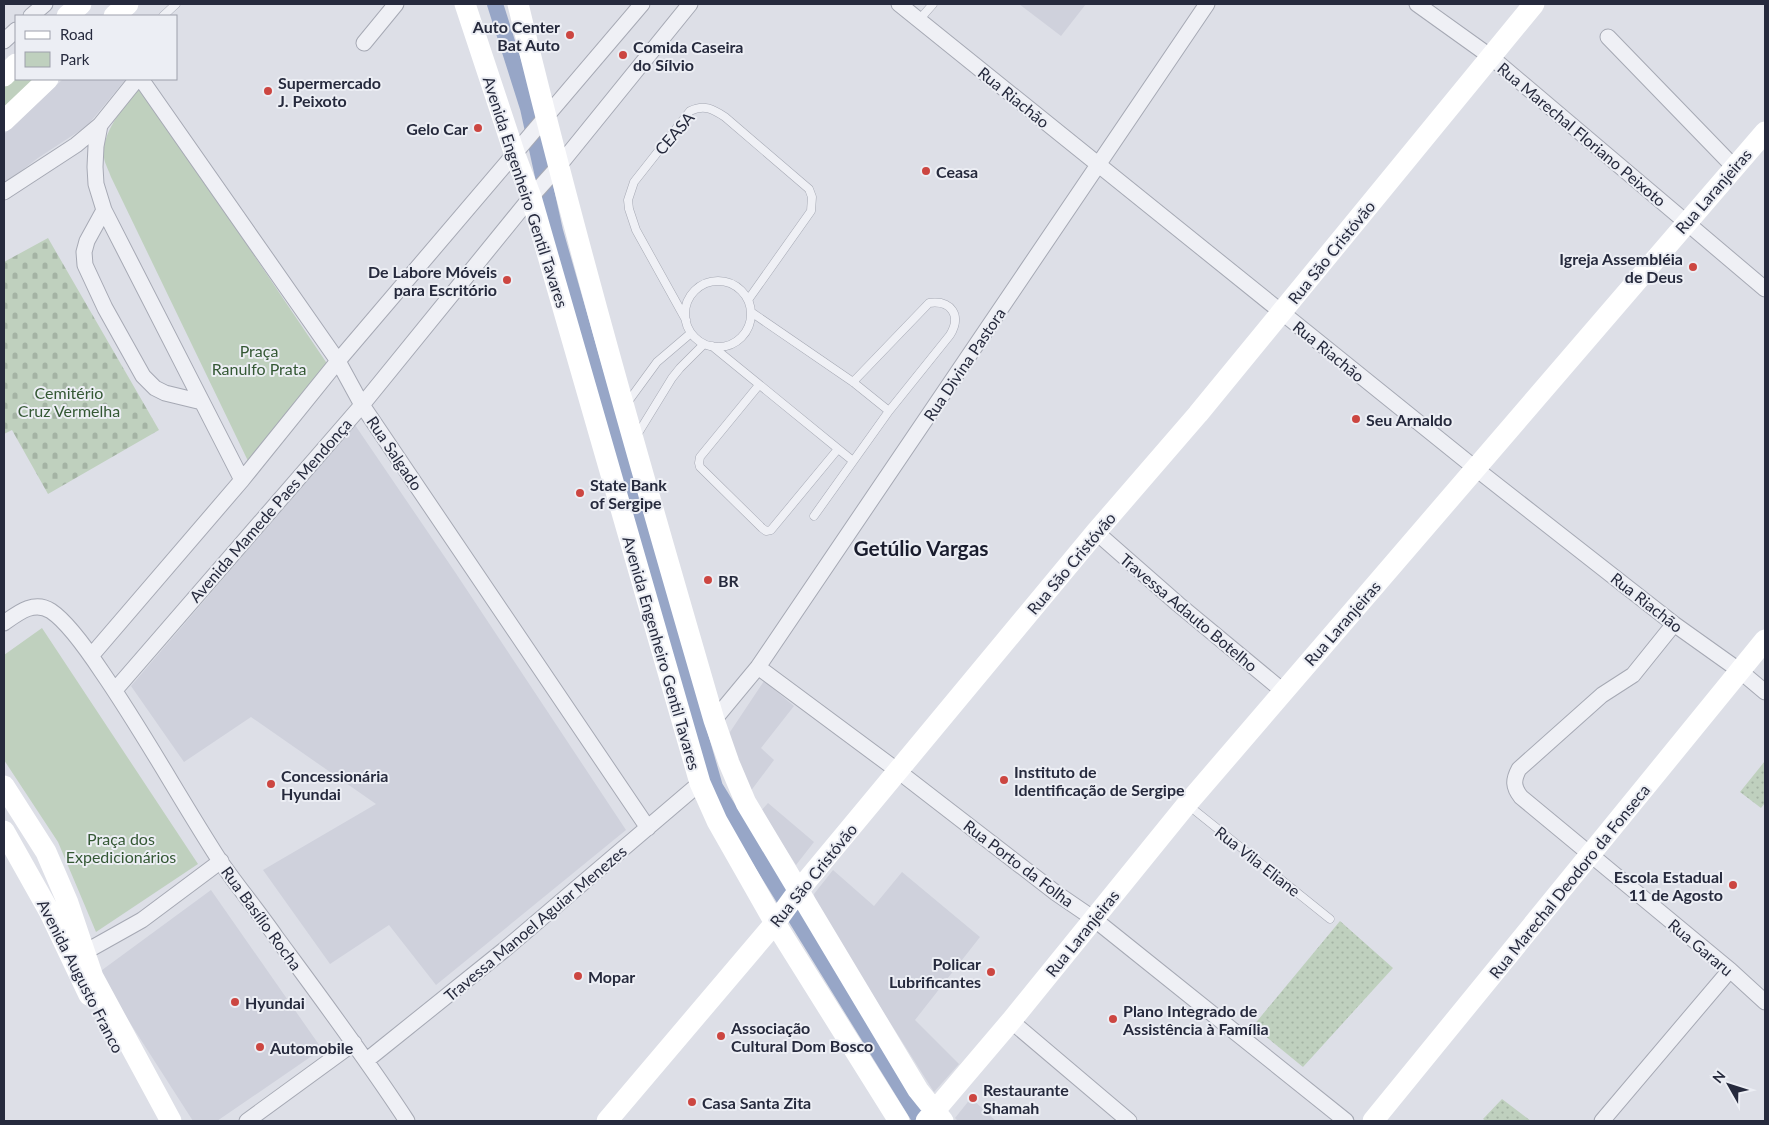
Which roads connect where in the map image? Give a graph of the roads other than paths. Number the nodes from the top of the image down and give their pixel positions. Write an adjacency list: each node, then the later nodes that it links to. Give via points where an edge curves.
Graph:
1 (45, 4): 15 (street)
2 (80, 4): 16 (main road)
3 (128, 4): 17 (main road)
4 (176, 4): 18 (lane)
5 (396, 4): 23 (street)
6 (465, 4): 34 (main road, Avenida Engenheiro Gentil Tavares)
7 (518, 4): 30 (main road, Avenida Engenheiro Gentil Tavares)
8 (642, 4): 30 (street)
9 (690, 4): 37 (street, Avenida Mamede Paes Mendonça)
10 (899, 4): 19 (street, Rua Riachão)
11 (933, 4): 19 (lane)
12 (1207, 4): 35 (street, Rua Divina Pastora)
13 (1417, 4): 24 (street, Rua Marechal Floriano Peixoto)
14 (1534, 4): 24 (main road, Rua São Cristóvão)
15 (32, 15)
16 (68, 15)
17 (115, 15)
18 (164, 15)
19 (920, 20): 35 (street, Rua Riachão)
20 (15, 31): 22 (street)
21 (1608, 37): 36 (street)
22 (4, 41)
23 (364, 43)
24 (1491, 57): 41 (street, Rua Marechal Floriano Peixoto); 45 (main road, Rua São Cristóvão)
25 (15, 65): 26 (main road)
26 (4, 76)
27 (47, 80): 31 (main road)
28 (136, 80): 32 (street)
29 (142, 80): 50 (street, Rua Salgado)
30 (543, 120): 34 (street); 37 (main road, Avenida Engenheiro Gentil Tavares)
31 (4, 121)
32 (100, 125): 38 (street, via 76,145); 40 (street, via 95,167 96,184)
33 (1765, 132): 36 (main road, Rua Laranjeiras)
34 (517, 152): 39 (main road, Avenida Engenheiro Gentil Tavares); 50 (street)
35 (1098, 166): 45 (street, Rua Riachão); 68 (street, Rua Divina Pastora)
36 (1734, 168): 41 (main road, Rua Laranjeiras)
37 (556, 170): 39 (street, Avenida Mamede Paes Mendonça); 55 (main road, Avenida Engenheiro Gentil Tavares)
38 (4, 192)
39 (533, 195): 54 (street, Avenida Mamede Paes Mendonça); 75 (main road, Avenida Engenheiro Gentil Tavares)
40 (104, 210): 53 (street); 53 (street, via 84,252 85,265 105,308 143,376 155,388)
41 (1685, 223): 42 (street, Rua Marechal Floriano Peixoto); 60 (main road, Rua Laranjeiras)
42 (1765, 289)
43 (748, 300): 44 (lane); 46 (lane, via 731,284 708,283 690,298); 46 (lane, CEASA, via 811,211 812,197 809,189 725,117 713,109 697,107 690,111 634,182 628,200 636,230)
44 (751, 312): 49 (lane, via 749,325 742,337 732,344); 51 (lane)
45 (1282, 313): 60 (street, Rua Riachão); 63 (main road, Rua São Cristóvão)
46 (686, 320): 47 (lane)
47 (691, 333): 48 (lane); 55 (lane, via 657,362)
48 (704, 344): 49 (lane); 57 (lane, via 672,378)
49 (712, 346): 52 (lane)
50 (338, 362): 54 (street, Rua Salgado); 61 (street)
51 (853, 382): 56 (lane); 56 (lane, via 929,303 937,302 951,309 956,317 950,335)
52 (759, 385): 58 (lane); 58 (lane, via 698,463 762,528 771,530)
53 (202, 402): 61 (street)
54 (362, 405): 70 (street, Avenida Mamede Paes Mendonça); 78 (street, Rua Salgado)
55 (624, 407): 57 (main road, Avenida Engenheiro Gentil Tavares)
56 (889, 411): 59 (lane)
57 (633, 441): 73 (main road, Avenida Engenheiro Gentil Tavares)
58 (838, 448): 59 (lane)
59 (853, 461): 62 (lane)
60 (1475, 468): 65 (street, Rua Riachão); 71 (main road, Rua Laranjeiras)
61 (242, 480): 67 (street)
62 (814, 516)
63 (1096, 532): 71 (street, Travessa Adauto Botelho); 74 (main road, Rua São Cristóvão)
64 (4, 623): 67 (street, via 22,611 44,608 69,628)
65 (1674, 624): 69 (street, Rua Riachão); 80 (street, Rua Gararu, via 1633,675 1602,695 1519,769 1515,777 1515,790 1521,797)
66 (1765, 640): 69 (main road, Rua Marechal Deodoro da Fonseca)
67 (91, 656): 70 (street)
68 (758, 667): 73 (street, Rua Divina Pastora); 74 (street, Rua Porto da Folha)
69 (1740, 671): 72 (street, Rua Riachão); 80 (main road, Rua Marechal Deodoro da Fonseca)
70 (115, 690): 81 (street)
71 (1283, 691): 77 (main road, Rua Laranjeiras)
72 (1765, 692)
73 (714, 720): 82 (main road, Avenida Engenheiro Gentil Tavares, via 746,803)
74 (898, 771): 82 (main road, Rua São Cristóvão); 83 (street, Rua Porto da Folha)
75 (700, 783): 78 (street, Travessa Manoel Aguiar Menezes); 85 (main road, Avenida Engenheiro Gentil Tavares, via 717,821)
76 (4, 786): 86 (main road, Avenida Augusto Franco, via 46,852)
77 (1186, 804): 83 (main road, Rua Laranjeiras); 84 (lane, Rua Vila Eliane)
78 (648, 828): 91 (street, Travessa Manoel Aguiar Menezes)
79 (4, 831): 93 (main road, Avenida Augusto Franco, via 49,911 79,978)
80 (1590, 855): 87 (street, Rua Gararu); 101 (main road, Rua Marechal Deodoro da Fonseca)
81 (221, 862): 86 (street, via 142,920); 90 (street, Rua Basílio Rocha)
82 (798, 892): 85 (main road, Rua São Cristóvão); 92 (main road, Avenida Engenheiro Gentil Tavares)
83 (1094, 919): 89 (main road, Rua Laranjeiras); 100 (street, Rua Porto da Folha)
84 (1330, 919)
85 (776, 921): 97 (main road, Rua São Cristóvão); 98 (main road, Avenida Engenheiro Gentil Tavares)
86 (85, 952): 94 (main road, Avenida Augusto Franco, via 94,977)
87 (1730, 970): 88 (street, Rua Gararu); 102 (street)
88 (1765, 1002)
89 (1011, 1020): 92 (main road, Rua Laranjeiras); 99 (street)
90 (354, 1043): 91 (street, Rua Basílio Rocha); 95 (street)
91 (367, 1060): 96 (street, Rua Basílio Rocha)
92 (934, 1117)
93 (158, 1121)
94 (171, 1121)
95 (247, 1121)
96 (408, 1121)
97 (607, 1121)
98 (898, 1121)
99 (1129, 1121)
100 (1346, 1121)
101 (1373, 1121)
102 (1602, 1121)

